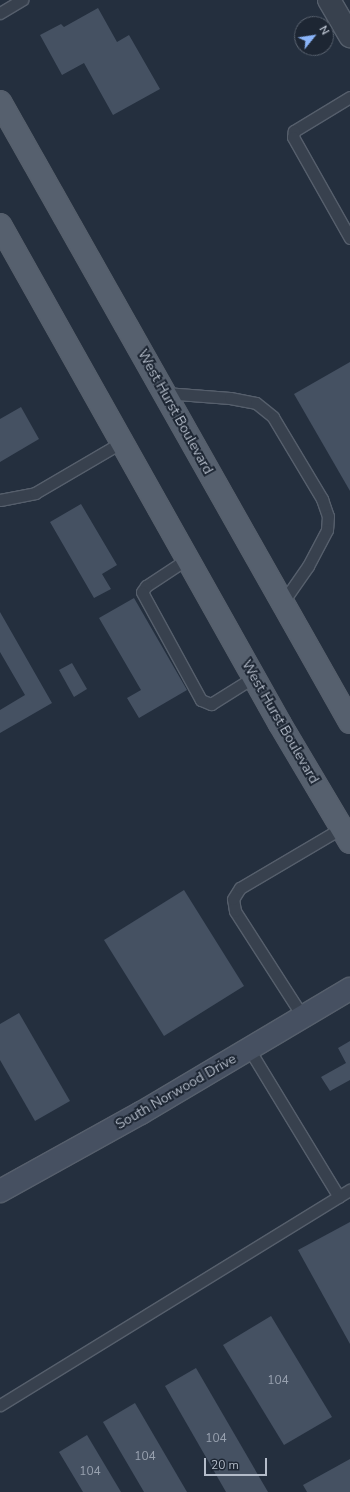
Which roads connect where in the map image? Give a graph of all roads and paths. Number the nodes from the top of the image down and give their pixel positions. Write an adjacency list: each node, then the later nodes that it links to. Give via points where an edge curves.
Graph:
1 (22, 0): 3 (lane)
2 (329, 0): 4 (street)
3 (0, 13)
4 (350, 36)
5 (0, 102): 9 (main road, West Hurst Boulevard)
6 (348, 102): 8 (lane, via 294,131 293,137)
7 (0, 225): 10 (main road, West Hurst Boulevard)
8 (350, 238)
9 (165, 393): 13 (main road, West Hurst Boulevard); 13 (lane, via 230,398 256,403 273,417 322,499 328,516 327,530 308,566)
10 (122, 442): 11 (lane, via 35,493); 12 (main road, West Hurst Boulevard)
11 (0, 500)
12 (187, 559): 14 (main road, West Hurst Boulevard); 14 (lane, via 146,586 142,592 202,700 211,704)
13 (283, 602): 15 (main road, West Hurst Boulevard)
14 (254, 677): 16 (main road, West Hurst Boulevard)
15 (350, 722)
16 (346, 835): 18 (lane, via 240,888 233,899 235,911)
17 (350, 989): 18 (main road, South Norwood Drive)
18 (302, 1017): 19 (main road, South Norwood Drive)
19 (249, 1049): 21 (main road, South Norwood Drive); 22 (lane)
20 (350, 1190): 22 (lane)
21 (0, 1191)
22 (339, 1197): 23 (lane)
23 (0, 1405)

